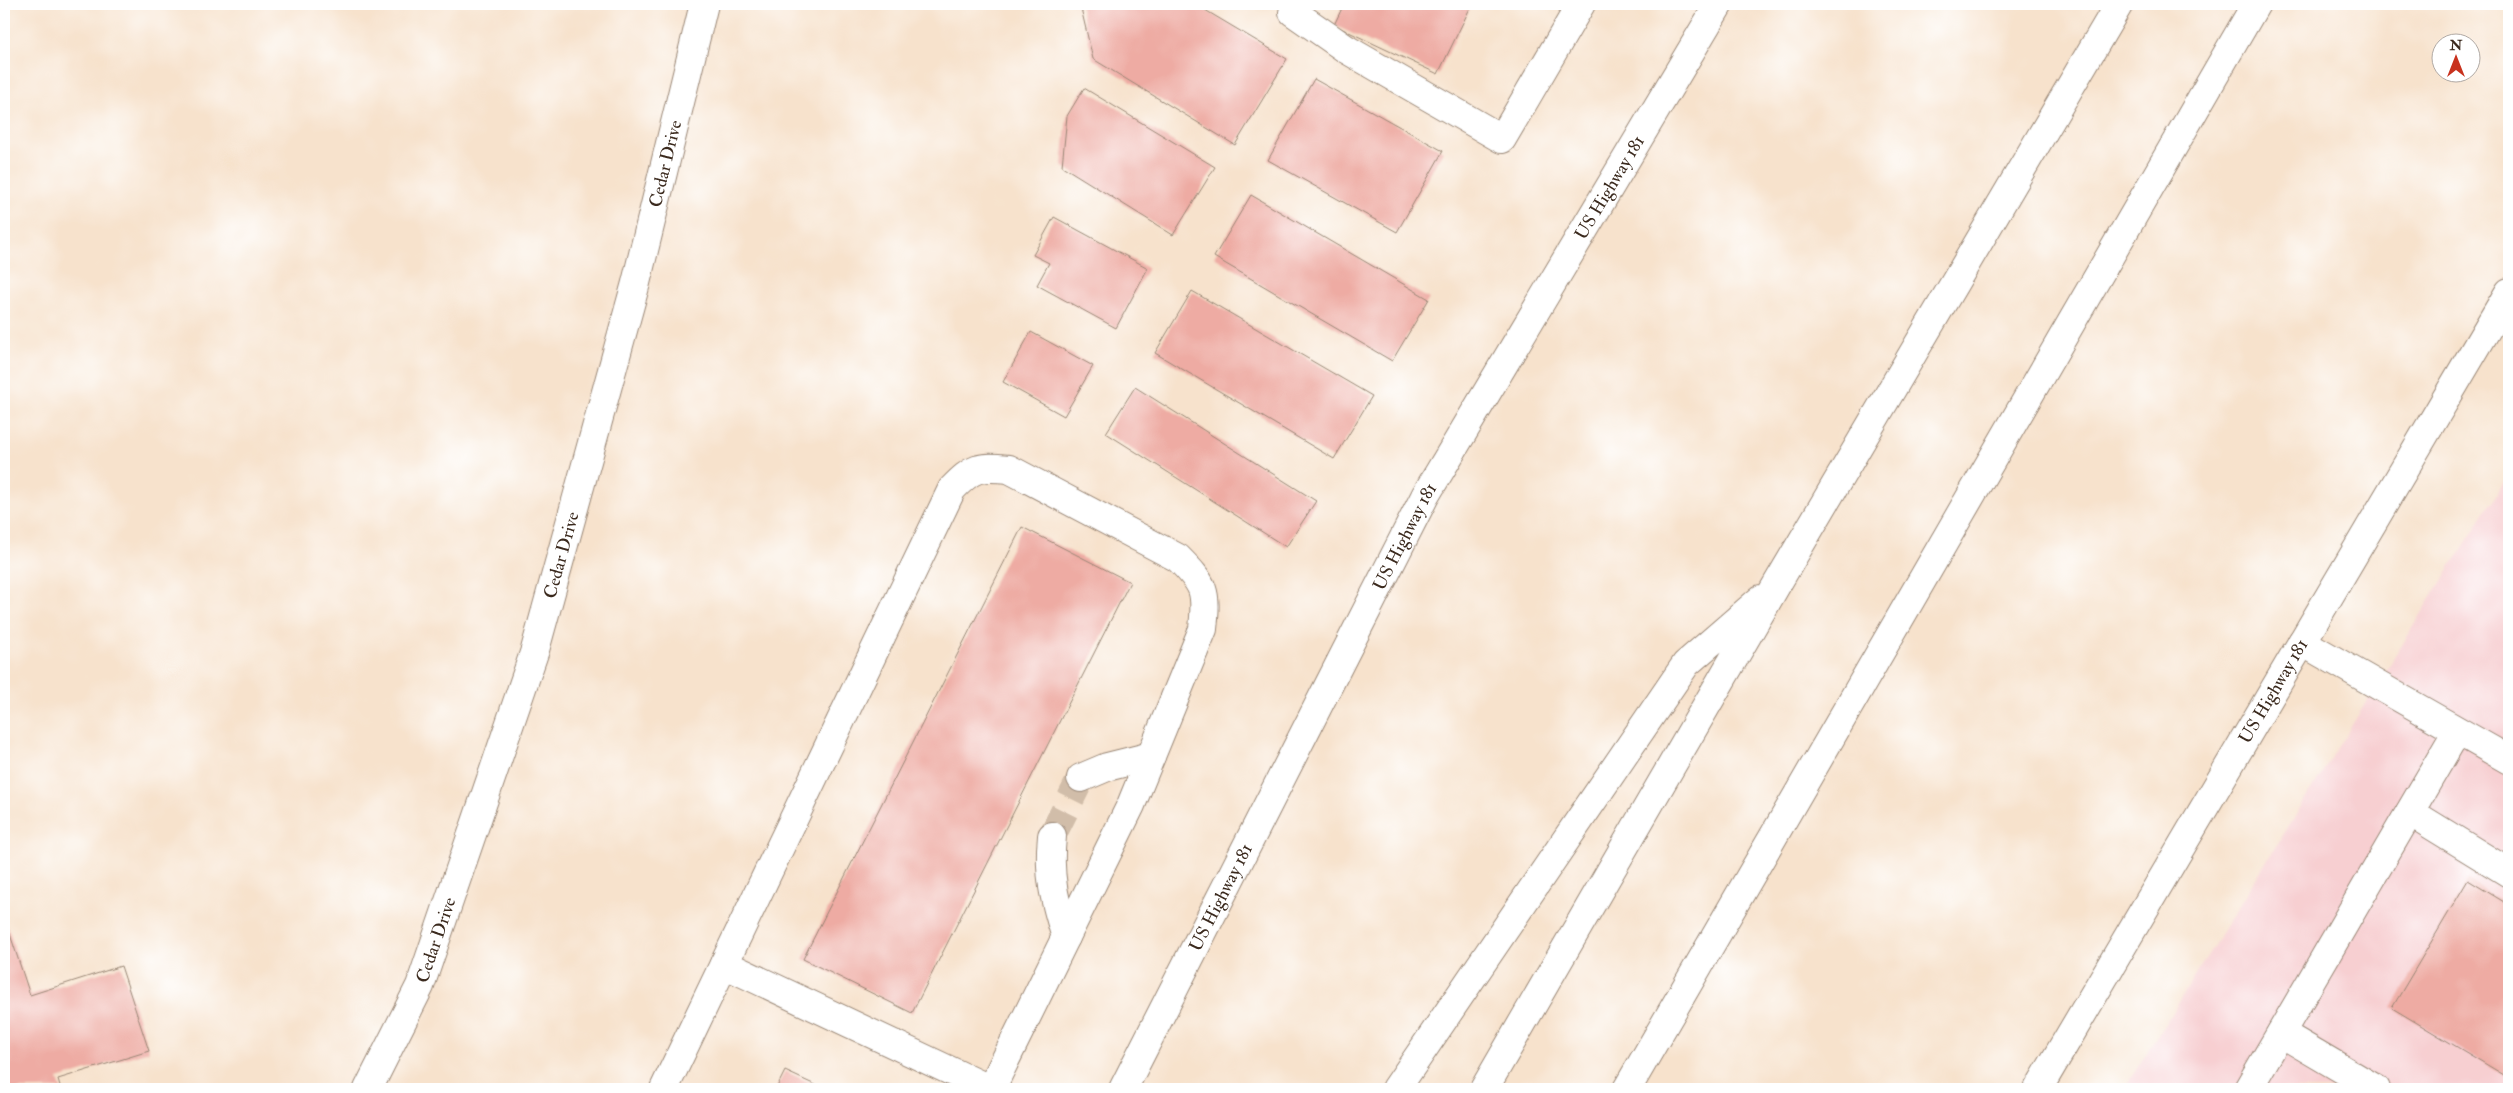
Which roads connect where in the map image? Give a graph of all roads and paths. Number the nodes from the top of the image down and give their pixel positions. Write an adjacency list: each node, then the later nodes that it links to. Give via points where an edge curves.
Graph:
1 (704, 4): 21 (main road, Cedar Drive, via 636,282 536,650 420,986)
2 (1299, 4): 3 (main road, via 1293,12 1346,49 1502,139)
3 (1581, 4)
4 (1719, 4): 24 (main road, US Highway 181, via 1425,496)
5 (2119, 4): 8 (main road)
6 (2256, 4): 20 (main road)
7 (2509, 292): 9 (main road, US Highway 181)
8 (1777, 584): 25 (main road, via 1686,664); 26 (main road)
9 (2302, 642): 10 (main road); 29 (main road, US Highway 181)
10 (2458, 731): 12 (main road); 14 (main road)
11 (1151, 756): 13 (main road, via 1107,767); 17 (main road, via 1131,805); 18 (main road, via 1203,629 1206,599 1197,577 1178,558 1009,469 988,467 968,472 952,489)
12 (2509, 760)
13 (1082, 778)
14 (2410, 812): 16 (main road); 19 (main road)
15 (1052, 836): 17 (main road, via 1049,864)
16 (2509, 873)
17 (1066, 937): 23 (main road)
18 (724, 964): 22 (main road); 23 (main road)
19 (2281, 1033): 30 (main road); 31 (main road)
20 (1644, 1060): 27 (main road); 28 (main road)
21 (368, 1089)
22 (664, 1089)
23 (990, 1089)
24 (1123, 1089)
25 (1396, 1089)
26 (1484, 1089)
27 (1627, 1089)
28 (1632, 1089)
29 (2038, 1089)
30 (2248, 1089)
31 (2376, 1089)

